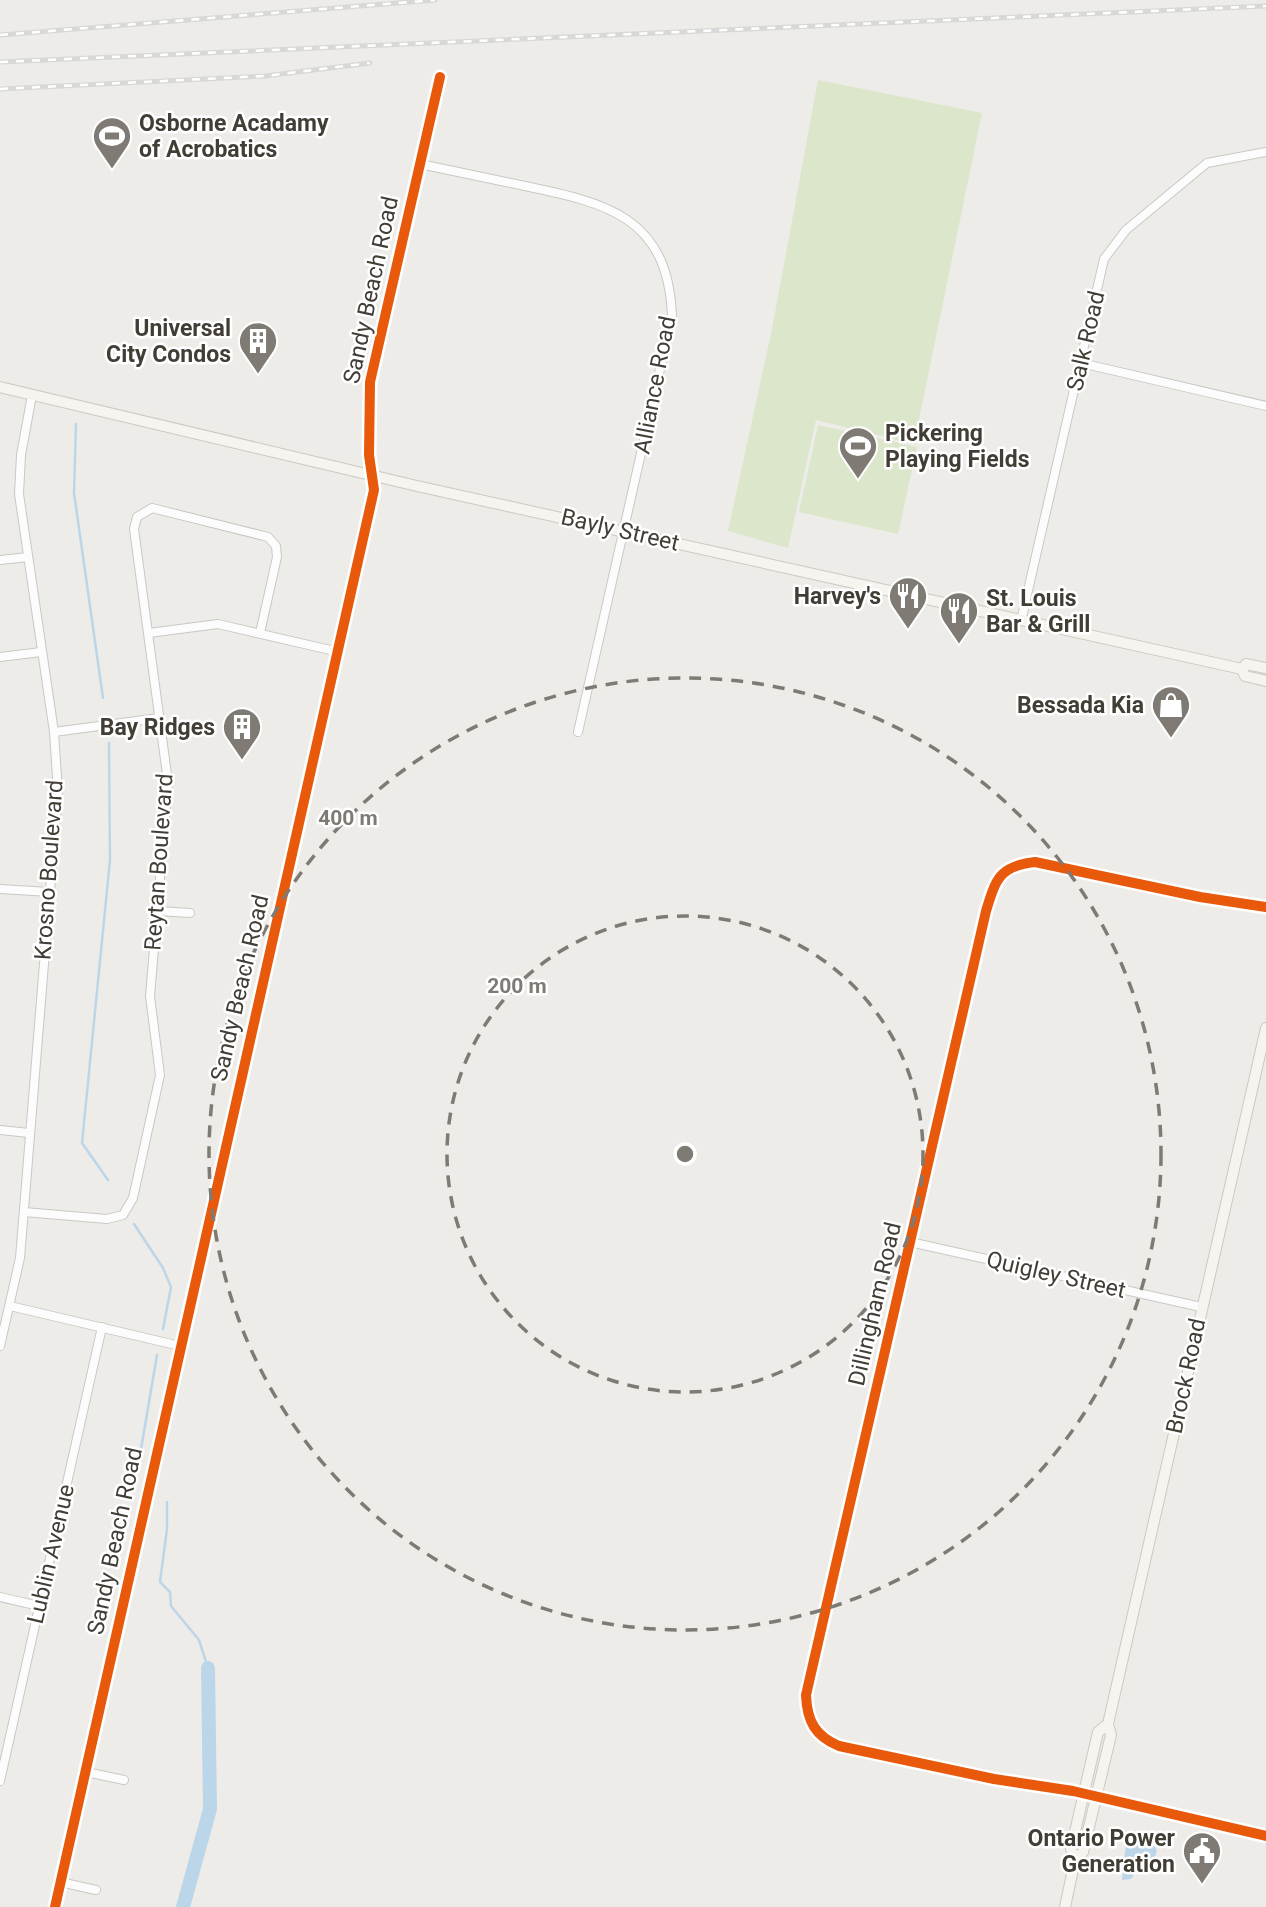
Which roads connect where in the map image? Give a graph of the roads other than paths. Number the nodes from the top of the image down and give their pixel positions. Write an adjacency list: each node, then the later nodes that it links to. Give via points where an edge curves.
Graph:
1 (440, 77): 3 (street, Sandy Beach Road)
2 (1266, 152): 4 (street, Salk Road, via 1207,163 1113,244 1104,259)
3 (419, 164): 8 (street, Sandy Beach Road, via 370,382); 9 (street, Alliance Road, via 591,200 640,229 662,263 672,316)
4 (1081, 363): 7 (street); 12 (street, Salk Road)
5 (0, 387): 6 (main road, Bayly Street)
6 (32, 395): 8 (main road, Bayly Street); 10 (street, Krosno Boulevard, via 19,494)
7 (1266, 406)
8 (372, 475): 9 (main road, Bayly Street); 16 (street, Sandy Beach Road, via 374,491)
9 (625, 531): 12 (main road, Bayly Street); 23 (street, Alliance Road)
10 (28, 557): 11 (street); 15 (street, Krosno Boulevard)
11 (0, 560)
12 (1021, 621): 19 (main road, Bayly Street)
13 (149, 633): 14 (street, via 218,624); 14 (street, Reytan Boulevard, via 134,528 137,517 152,508 268,537 276,546); 21 (street, Reytan Boulevard)
14 (260, 633): 16 (street)
15 (41, 652): 17 (street); 22 (street, Krosno Boulevard)
16 (339, 652): 39 (street, Sandy Beach Road)
17 (0, 657)
18 (1266, 668): 19 (main road, Bayly Street, via 1246,664)
19 (1241, 669): 20 (main road, Bayly Street, via 1245,676)
20 (1266, 681)
21 (159, 718): 22 (street); 27 (street, Reytan Boulevard, via 168,782)
22 (54, 732): 25 (street, Krosno Boulevard, via 58,792)
23 (578, 732)
24 (0, 889): 25 (street)
25 (50, 892): 32 (street, Krosno Boulevard)
26 (1266, 906): 34 (street, Dillingham Road, via 1200,897 1035,862 1014,864 997,879)
27 (158, 911): 28 (street); 33 (street, Reytan Boulevard, via 150,996 160,1075 129,1208 123,1215 107,1219)
28 (190, 913)
29 (1266, 1028): 30 (main road, Brock Road)
30 (1263, 1055): 36 (main road, Brock Road)
31 (0, 1130): 32 (street)
32 (29, 1133): 33 (street, Krosno Boulevard)
33 (24, 1212): 35 (street, Krosno Boulevard)
34 (910, 1242): 36 (street, Quigley Street); 45 (street, Dillingham Road, via 806,1695 809,1721 839,1746)
35 (10, 1306): 37 (street); 38 (street, Krosno Boulevard)
36 (1201, 1307): 45 (main road, Brock Road, via 1108,1724 1111,1735)
37 (102, 1327): 39 (street); 41 (street, Lublin Avenue)
38 (0, 1346)
39 (180, 1346): 42 (street, Sandy Beach Road)
40 (0, 1597): 41 (street)
41 (39, 1606): 44 (street, Lublin Avenue)
42 (86, 1772): 43 (street); 47 (street, Sandy Beach Road)
43 (124, 1780)
44 (0, 1781)
45 (1091, 1796): 46 (street); 50 (main road, Brock Road, via 1071,1849 1075,1860)
46 (1266, 1836)
47 (60, 1882): 48 (street); 49 (street, Sandy Beach Road)
48 (96, 1890)
49 (55, 1907)
50 (1065, 1907)

